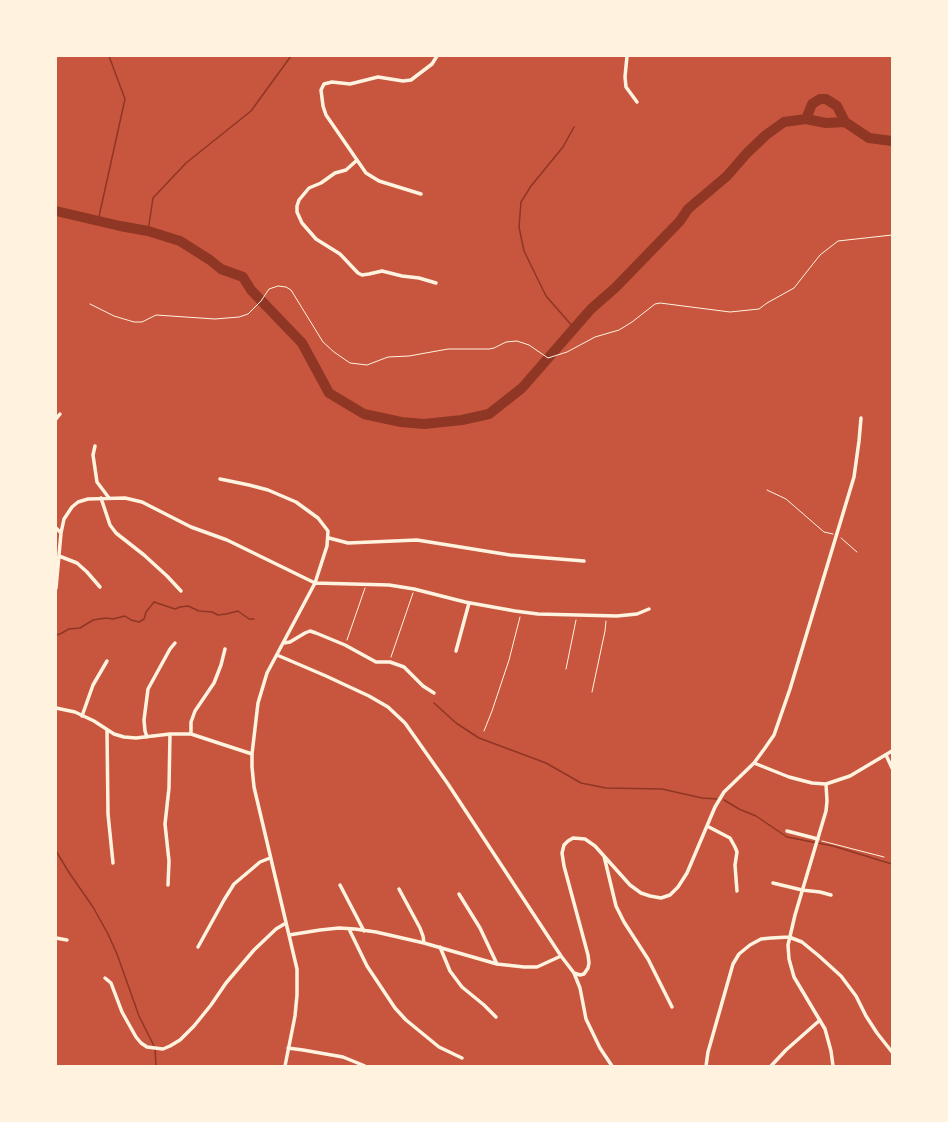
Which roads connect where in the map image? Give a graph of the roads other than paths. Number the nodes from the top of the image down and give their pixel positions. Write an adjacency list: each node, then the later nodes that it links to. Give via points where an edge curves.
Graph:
1 (437, 56): 4 (street, via 432,64 411,80 378,77 350,84 324,84 321,95 324,110)
2 (627, 56): 3 (street, via 626,87)
3 (637, 102)
4 (356, 161): 5 (street, via 372,178); 6 (street, via 346,170 335,173 309,188 296,206 302,223 316,239 340,254 362,275 382,271)
5 (421, 194)
6 (436, 283)
7 (60, 414): 9 (street)
8 (861, 418): 41 (street, via 854,477 790,689 774,735)
9 (56, 419)
10 (95, 446): 13 (street, via 93,455 97,482)
11 (220, 479): 16 (street, via 255,487 296,502 318,518 328,531)
12 (101, 498): 13 (street); 15 (street, via 78,502 72,507 64,519); 22 (street, via 110,525 116,533 144,555)
13 (109, 498): 19 (street, via 142,502)
14 (56, 528): 15 (street)
15 (61, 534): 17 (street)
16 (328, 538): 18 (street, via 348,543 417,540 510,555); 19 (street)
17 (59, 556): 20 (street, via 77,564); 21 (street)
18 (584, 561)
19 (316, 583): 23 (street, via 389,585); 26 (street)
20 (100, 587)
21 (56, 588)
22 (181, 591)
23 (470, 603): 24 (street, via 521,612 576,615 629,615); 28 (street)
24 (649, 609)
25 (175, 643): 37 (street, via 148,689 144,720)
26 (284, 643): 29 (street); 31 (street, via 310,631 345,645 376,662 404,666 422,686)
27 (225, 649): 36 (street, via 214,683 195,711 191,722)
28 (456, 651)
29 (277, 655): 39 (street, via 258,703); 68 (street, via 369,696 388,707 405,722)
30 (107, 661): 33 (street, via 93,685)
31 (434, 693)
32 (56, 708): 33 (street)
33 (82, 716): 34 (street)
34 (106, 730): 37 (street, via 124,737); 49 (street, via 108,814)
35 (170, 734): 36 (street); 37 (street); 51 (street, via 166,824)
36 (191, 734): 39 (street)
37 (147, 737)
38 (892, 751): 40 (street)
39 (252, 754): 48 (street, via 254,787)
40 (886, 755): 42 (street); 43 (street, via 850,776)
41 (754, 763): 43 (street, via 789,777); 44 (street, via 724,792)
42 (892, 768)
43 (826, 784): 46 (street, via 826,810)
44 (708, 826): 47 (street, via 678,887 670,895 660,898 641,893 630,885); 55 (street, via 730,838 735,847)
45 (786, 831): 46 (street)
46 (818, 839): 54 (street)
47 (603, 855): 70 (street, via 595,846 579,838 568,841 562,853 589,963 584,974); 72 (street, via 616,906 648,959)
48 (270, 858): 58 (street); 66 (street, via 256,865 234,884)
49 (113, 863)
50 (773, 883): 54 (street)
51 (168, 885)
52 (340, 885): 60 (street)
53 (399, 889): 65 (street, via 420,928)
54 (802, 890): 57 (street); 63 (street)
55 (737, 891)
56 (459, 894): 69 (street, via 480,928)
57 (831, 895)
58 (286, 923): 61 (street); 71 (street, via 266,938 241,964 189,1032 163,1049 147,1046 136,1037 122,1012 111,983)
59 (349, 929): 60 (street); 61 (street); 77 (street, via 367,966 395,1008 439,1047)
60 (364, 931): 65 (street)
61 (289, 935): 75 (street, via 297,969 297,995)
62 (56, 938): 64 (street)
63 (789, 938): 74 (street, via 789,959 794,977); 76 (street, via 802,942 841,976); 81 (street, via 761,939 739,954 726,985)
64 (66, 940)
65 (424, 943): 67 (street)
66 (198, 947)
67 (440, 947): 69 (street); 73 (street, via 456,980 468,994)
68 (561, 956): 69 (street, via 537,967); 70 (street)
69 (497, 964)
70 (574, 973): 80 (street, via 580,988 586,1019)
71 (106, 978)
72 (672, 1007)
73 (496, 1017)
74 (820, 1020): 82 (street); 83 (street, via 827,1036)
75 (288, 1048): 78 (street); 79 (street, via 342,1057)
76 (892, 1052)
77 (462, 1058)
78 (285, 1066)
79 (365, 1066)
80 (612, 1066)
81 (706, 1066)
82 (771, 1066)
83 (833, 1066)

